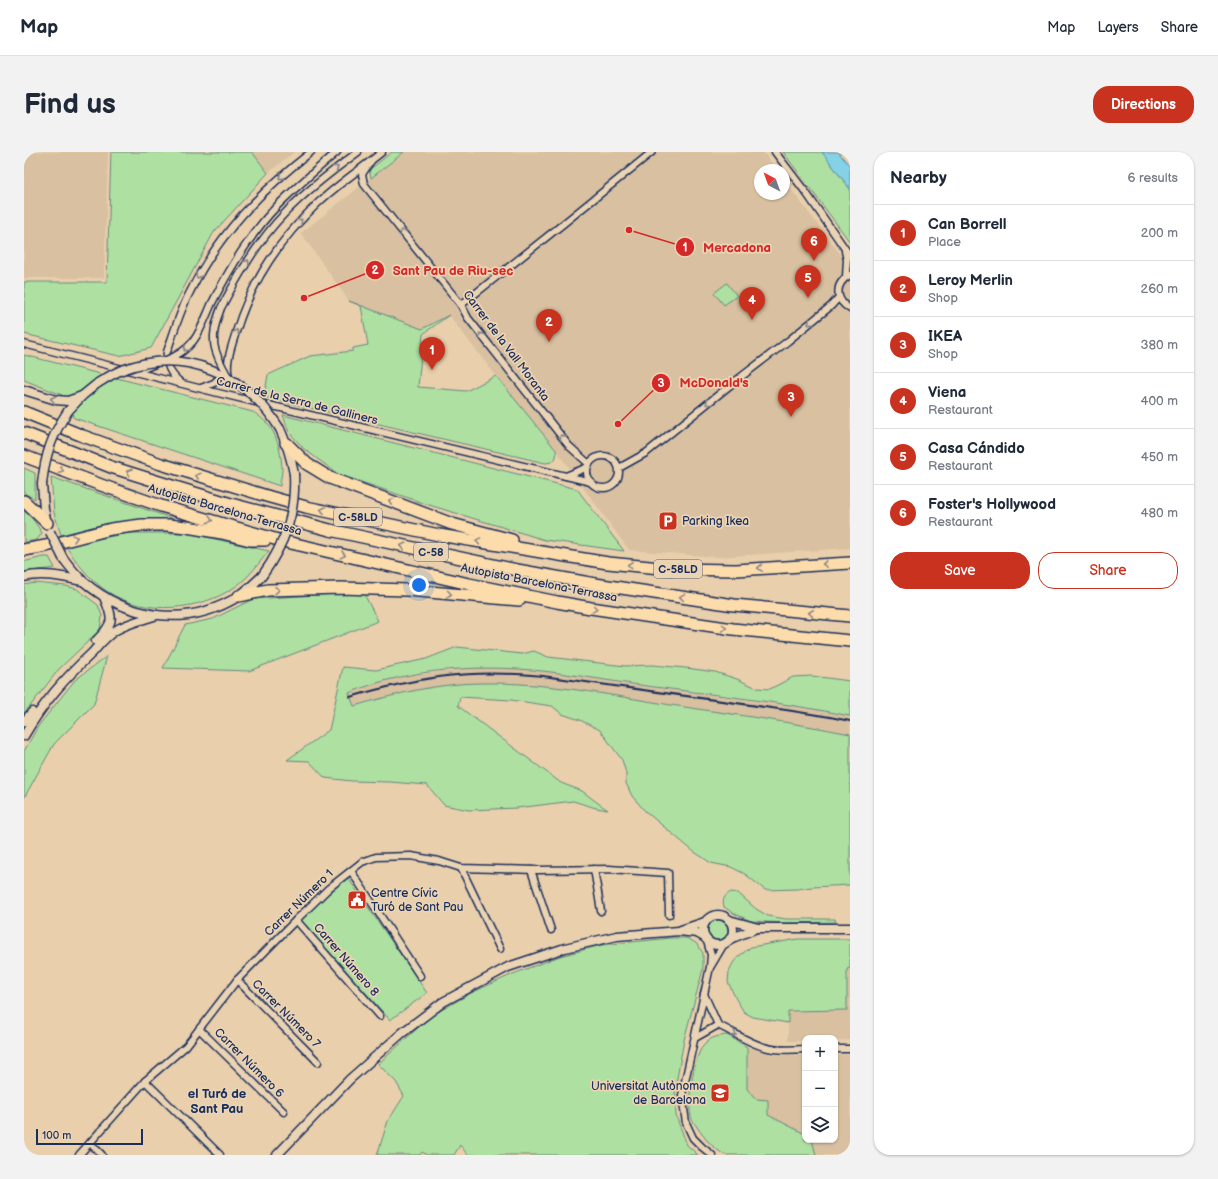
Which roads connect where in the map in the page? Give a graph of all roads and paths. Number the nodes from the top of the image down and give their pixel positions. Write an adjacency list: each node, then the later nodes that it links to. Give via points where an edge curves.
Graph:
1 (311, 152): 15 (street, one-way to 15, via 260,195 230,229 204,266 190,292)
2 (338, 152): 16 (street, one-way to 16, bridge, via 293,190 262,222 226,276 193,343 181,354)
3 (358, 152): 18 (street, one-way to 3, bridge, via 218,360 213,331 221,308 248,260 284,214 306,192)
4 (382, 152): 7 (street)
5 (652, 152): 12 (street)
6 (775, 152): 8 (street)
7 (371, 161): 12 (street, Carrer de la Vall Moranta, one-way to 7, via 364,184 362,174); 18 (street, one-way to 7, via 232,342 243,312 255,284 276,251 318,202)
8 (845, 250): 9 (street); 10 (street)
9 (850, 256)
10 (848, 276): 11 (street, via 839,286)
11 (839, 297): 13 (street); 29 (street, one-way to 29, via 646,454)
12 (461, 305): 28 (street, Carrer de la Vall Moranta, one-way to 12, via 569,446 468,318)
13 (850, 310)
14 (24, 344): 17 (street, Carrer de la Serra de Galliners)
15 (167, 352): 17 (street, via 154,364); 19 (street, via 169,367 174,377)
16 (161, 362): 18 (street, bridge, via 192,364); 22 (street, bridge, via 122,370 98,383)
17 (136, 372): 19 (street, Carrer de la Serra de Galliners)
18 (228, 374): 20 (street); 23 (street); 26 (street, bridge, via 271,415)
19 (182, 384): 20 (street, Carrer de la Serra de Galliners)
20 (200, 388): 23 (street, Carrer de la Serra de Galliners)
21 (24, 390): 22 (street, one-way to 21, via 68,401 56,400)
22 (82, 396): 33 (street, bridge, via 68,411 47,452 42,484)
23 (249, 400): 30 (street, Carrer de la Serra de Galliners)
24 (24, 412): 36 (highway, C-58LD, one-way to 24, via 439,535 270,497 161,464)
25 (24, 433): 44 (highway, Autopista Barcelona-Terrassa / C-58, one-way to 25, via 734,605 587,583 330,530 231,504 111,467)
26 (286, 443): 36 (highway, one-way to 26, via 452,524 330,478 307,464); 40 (street, bridge, via 294,474 291,519 271,563 262,576)
27 (24, 456): 34 (highway, Autopista Barcelona-Terrassa / C-58, one-way to 34, via 162,506)
28 (589, 466): 29 (street, via 598,457 606,456 613,459); 30 (street); 31 (street, via 588,478)
29 (619, 468): 31 (street, via 618,479 609,487 601,488)
30 (565, 477): 31 (street, Carrer de la Serra de Galliners)
31 (591, 482)
32 (24, 501): 33 (highway)
33 (48, 527): 39 (street, bridge, via 63,558)
34 (278, 540): 35 (highway, one-way to 34, via 111,529 142,526 168,525 250,540); 42 (highway, Autopista Barcelona-Terrassa / C-58, one-way to 42)
35 (24, 550)
36 (558, 555): 37 (highway, C-58LD, one-way to 36, via 736,570 671,569)
37 (850, 563)
38 (24, 577): 39 (street, via 55,575)
39 (82, 581): 41 (street)
40 (239, 596): 42 (highway, one-way to 42, via 268,590 348,588); 43 (street, via 200,613)
41 (104, 597): 43 (street, via 130,609); 45 (street)
42 (557, 602): 46 (highway, Autopista Barcelona-Terrassa / C-58, one-way to 46, via 733,629)
43 (157, 616): 45 (street)
44 (850, 616)
45 (114, 627): 47 (street, via 102,635 50,688); 50 (street, via 53,692)
46 (850, 641)
47 (32, 712): 48 (street); 49 (street)
48 (24, 722)
49 (24, 726)
50 (24, 736)
51 (461, 868): 53 (street, Carrer Número 1); 54 (street, Carrer Número 1, via 411,856 376,857 362,862); 66 (street)
52 (594, 869): 53 (street, Carrer Número 1); 55 (street); 56 (street, Carrer Número 1, via 668,873)
53 (531, 870): 62 (street)
54 (351, 871): 57 (street, Carrer Número 1, via 328,888); 68 (street)
55 (601, 911)
56 (669, 915)
57 (296, 920): 69 (street, Carrer Número 1); 71 (street, Carrer Número 8)
58 (729, 920): 59 (street, via 716,915); 60 (street); 65 (street, via 733,930)
59 (705, 922): 63 (street); 64 (street, via 703,928)
60 (758, 928): 61 (street); 65 (street)
61 (850, 928)
62 (551, 930)
63 (679, 931): 64 (street, via 697,933); 85 (street, via 617,936 566,948 508,968 443,1002 402,1033 350,1079)
64 (706, 939): 65 (street, via 715,945); 67 (street, via 711,955)
65 (727, 941): 67 (street)
66 (500, 949)
67 (710, 967): 70 (street)
68 (420, 976)
69 (237, 980): 73 (street, Carrer Número 1); 78 (street, Carrer Número 7)
70 (704, 994): 72 (street); 74 (street)
71 (380, 1016)
72 (718, 1025): 74 (street); 77 (street, one-way to 77, via 765,1048)
73 (199, 1029): 79 (street, Carrer Número 1, via 186,1046); 80 (street, Carrer Número 6)
74 (695, 1038): 86 (street, via 682,1095 686,1123 693,1138)
75 (838, 1049): 76 (street)
76 (850, 1049)
77 (802, 1050)
78 (318, 1062)
79 (145, 1081): 81 (street, Carrer Número 1); 84 (street)
80 (284, 1112)
81 (90, 1143): 82 (street, Carrer Número 1); 83 (street)
82 (79, 1155)
83 (102, 1155)
84 (220, 1155)
85 (277, 1155)
86 (712, 1155)

